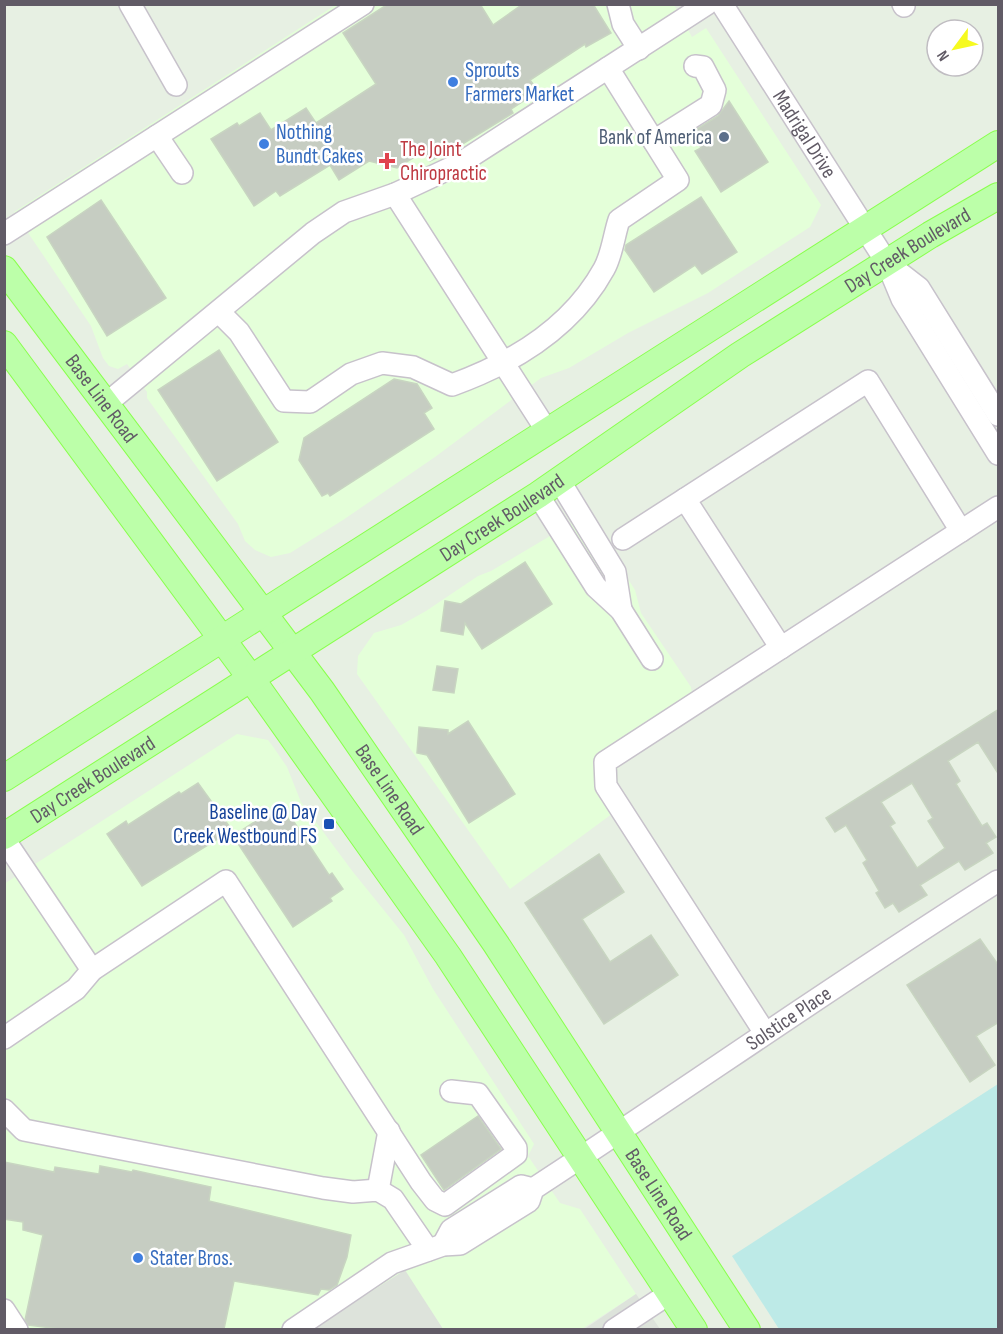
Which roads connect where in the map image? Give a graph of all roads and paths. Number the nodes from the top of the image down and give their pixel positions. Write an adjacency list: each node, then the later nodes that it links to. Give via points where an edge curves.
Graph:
1 (130, 4): 9 (street)
2 (363, 4): 10 (street)
3 (618, 4): 6 (street, via 623,24)
4 (707, 4): 6 (street)
5 (722, 4): 16 (street, Madrigal Drive)
6 (639, 49): 8 (street)
7 (695, 66): 11 (street, via 704,67 715,90 711,105)
8 (608, 68): 11 (street); 14 (street, via 459,164)
9 (176, 85)
10 (157, 136): 13 (street); 17 (street)
11 (654, 141): 22 (street, via 678,180 619,220 605,267 580,304 541,341)
12 (999, 144): 16 (main road, Day Creek Boulevard)
13 (182, 173)
14 (395, 194): 20 (street, via 344,212); 22 (street)
15 (999, 196): 18 (main road, Day Creek Boulevard)
16 (865, 228): 18 (street, Madrigal Drive); 25 (main road, Day Creek Boulevard)
17 (4, 234)
18 (887, 264): 24 (street, via 919,288); 26 (street, via 902,299); 27 (main road, Day Creek Boulevard, via 740,355)
19 (4, 269): 23 (main road, Base Line Road)
20 (219, 312): 22 (street, via 239,332 284,401 310,402 351,374 382,363 413,367 452,385); 23 (street)
21 (4, 344): 33 (main road)
22 (502, 363): 25 (street)
23 (107, 404): 32 (main road, Base Line Road)
24 (999, 415)
25 (547, 431): 32 (main road, Day Creek Boulevard)
26 (999, 454)
27 (548, 488): 35 (main road, Day Creek Boulevard); 36 (street, via 596,588 621,610)
28 (685, 500): 30 (street, via 868,381); 31 (street); 34 (street)
29 (999, 507): 30 (street)
30 (961, 531): 34 (street)
31 (623, 539)
32 (262, 612): 33 (main road, Day Creek Boulevard); 35 (main road, Base Line Road)
33 (221, 639): 37 (main road); 38 (main road, Day Creek Boulevard)
34 (781, 648): 42 (street, via 605,762 606,786)
35 (292, 651): 37 (main road, Day Creek Boulevard); 47 (main road, Base Line Road, via 465,898)
36 (652, 659)
37 (250, 677): 39 (main road, Day Creek Boulevard); 48 (main road, via 448,956)
38 (4, 778)
39 (4, 838): 41 (street)
40 (999, 881): 42 (street, Solstice Place)
41 (92, 970): 43 (street, via 76,989); 46 (street, via 226,881)
42 (765, 1033): 47 (street, Solstice Place)
43 (4, 1038)
44 (451, 1091): 46 (street, via 478,1094 516,1148 515,1157 454,1200 445,1204 435,1200)
45 (4, 1110): 49 (street, via 24,1130 324,1188)
46 (389, 1131): 49 (street)
47 (620, 1133): 48 (street, Solstice Place); 57 (main road, Base Line Road)
48 (581, 1158): 50 (street, Solstice Place, via 533,1189 521,1186 511,1192 451,1230); 51 (main road)
49 (378, 1190): 50 (street, via 393,1199)
50 (436, 1247): 54 (street, via 392,1263)
51 (670, 1293): 55 (street); 56 (main road)
52 (4, 1310): 53 (street)
53 (17, 1329)
54 (293, 1329)
55 (614, 1329)
56 (694, 1329)
57 (747, 1329)

